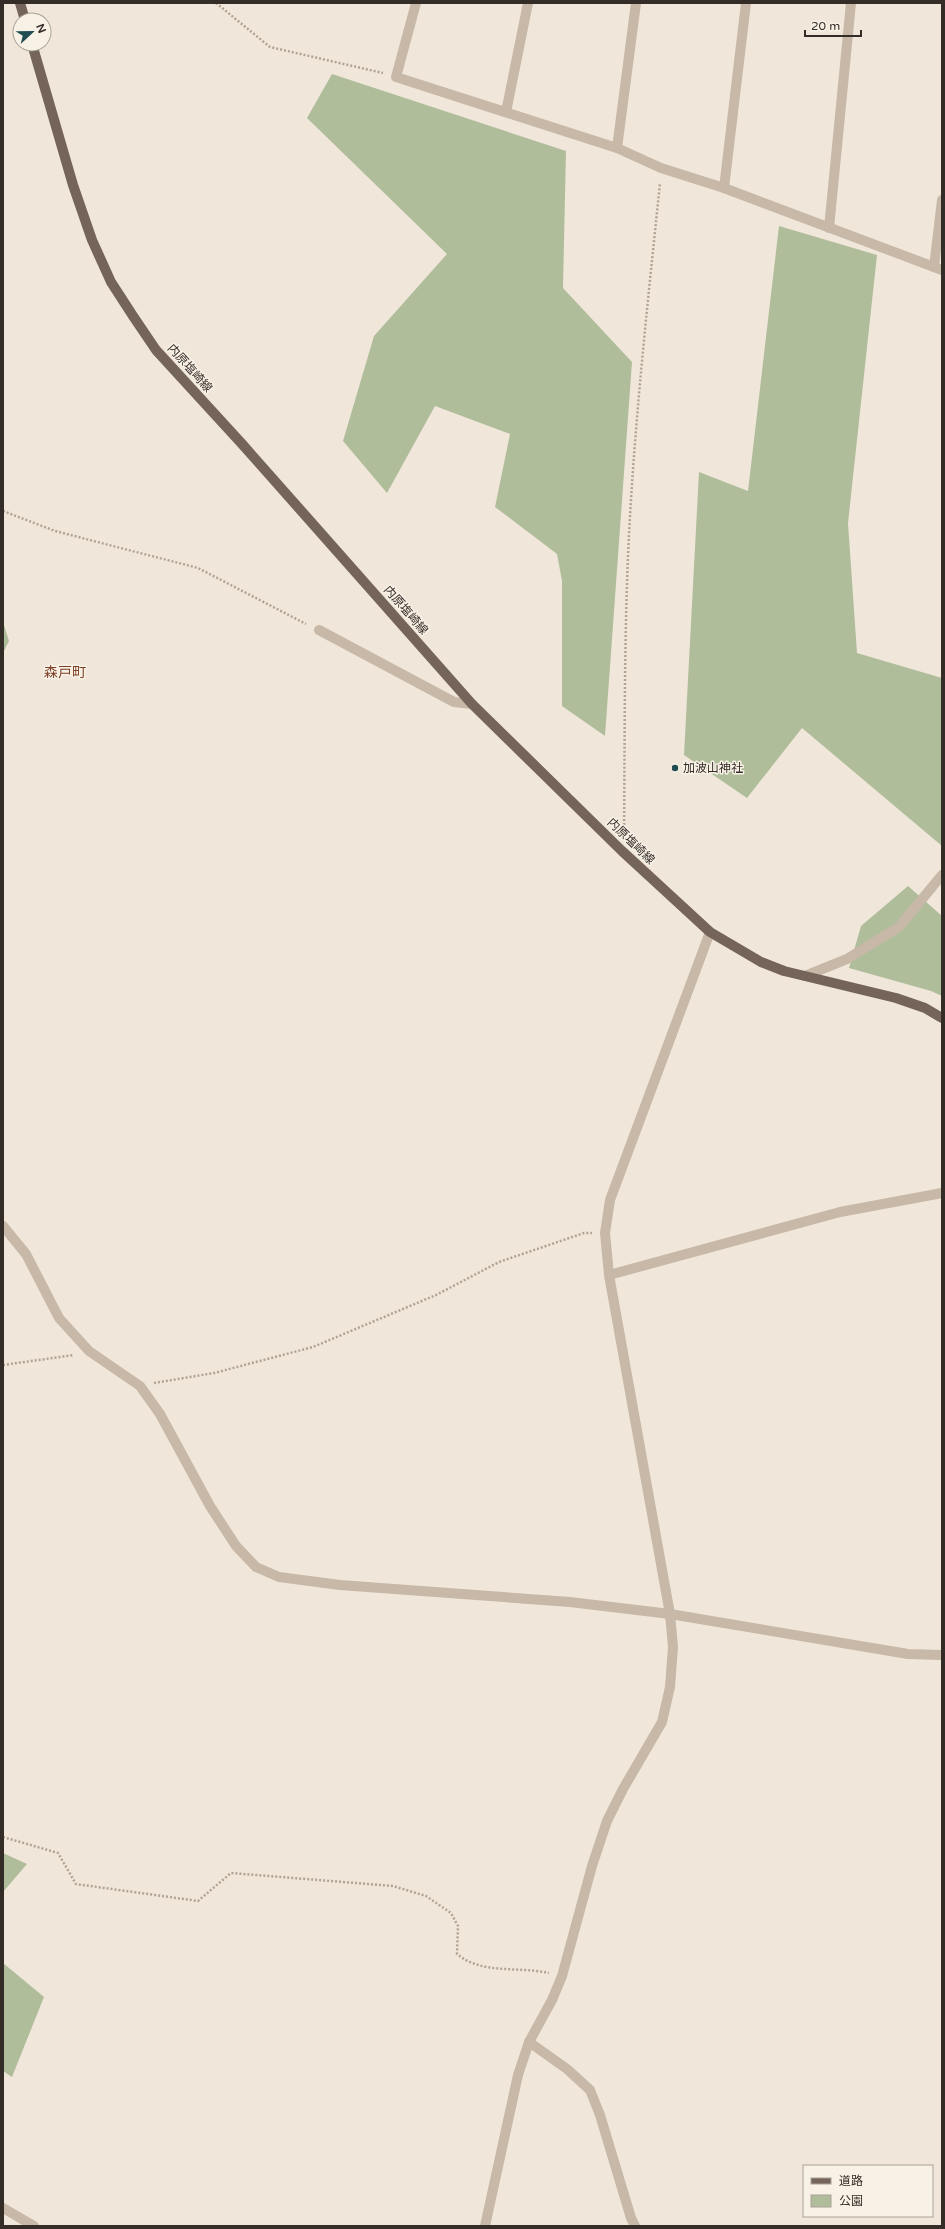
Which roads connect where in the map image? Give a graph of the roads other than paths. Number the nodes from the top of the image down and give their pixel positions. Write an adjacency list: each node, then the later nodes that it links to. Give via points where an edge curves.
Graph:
1 (416, 3): 7 (street, via 396,77)
2 (528, 3): 7 (street)
3 (636, 3): 8 (street)
4 (746, 3): 9 (street)
5 (851, 3): 11 (street)
6 (34, 52): 14 (main road, 内原塩崎線, via 73,185 92,240 111,282 132,316 156,350)
7 (506, 112): 8 (street)
8 (617, 148): 9 (street, via 661,168)
9 (724, 188): 11 (street)
10 (942, 200): 12 (street)
11 (829, 228): 12 (street)
12 (938, 269)
13 (319, 630): 14 (street, via 454,702)
14 (472, 704): 16 (main road, 内原塩崎線, via 622,851)
15 (942, 875): 17 (street, via 900,928 847,959)
16 (710, 932): 17 (main road, 内原塩崎線, via 761,962); 21 (street, via 610,1200 605,1233)
17 (805, 976): 18 (main road, 内原塩崎線, via 896,998 925,1008)
18 (942, 1018)
19 (942, 1193): 21 (street, via 840,1212)
20 (3, 1226): 22 (street, via 26,1254 59,1318 88,1351 140,1386 160,1414 210,1506 236,1546 256,1567 279,1577 340,1585 570,1602)
21 (609, 1275): 22 (street)
22 (670, 1614): 23 (street, via 908,1654); 24 (street, via 674,1647 670,1687 662,1722 607,1821 562,1976 552,2000)
23 (942, 1655)
24 (528, 2042): 27 (street, via 518,2075); 28 (street, via 567,2069 590,2090)
25 (3, 2208): 26 (street)
26 (34, 2226)
27 (485, 2226)
28 (635, 2226)

